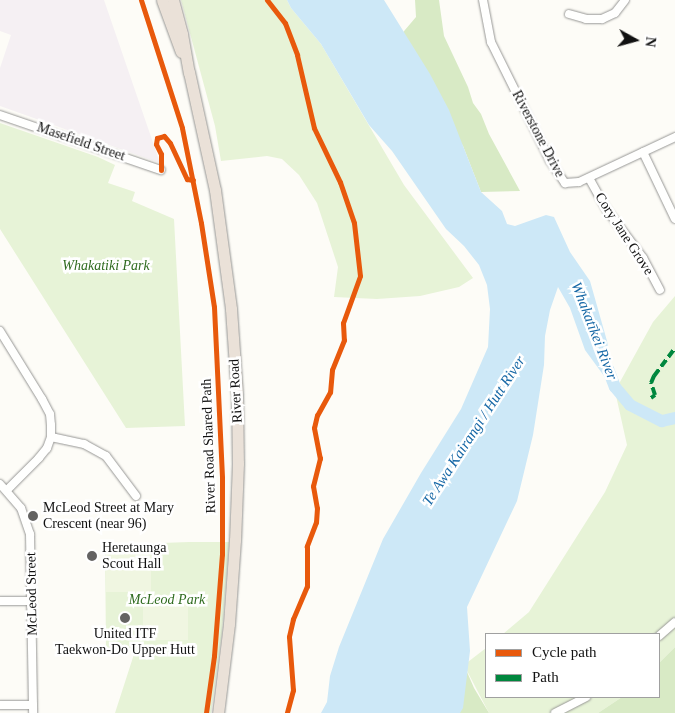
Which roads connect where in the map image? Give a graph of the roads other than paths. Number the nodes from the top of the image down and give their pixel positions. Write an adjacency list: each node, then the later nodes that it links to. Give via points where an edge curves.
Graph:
1 (162, 0): 6 (highway, River Road)
2 (172, 0): 6 (highway, River Road)
3 (483, 0): 11 (street, Riverstone Drive, via 491,42 558,174 568,184)
4 (625, 0): 5 (street, via 615,13 602,19)
5 (570, 14)
6 (188, 72): 26 (highway, River Road, via 215,190 230,299 237,395 235,540)
7 (0, 115): 10 (street, Masefield Street)
8 (675, 137): 9 (street, Riverstone Drive)
9 (643, 152): 11 (street, Riverstone Drive); 12 (street)
10 (161, 170)
11 (589, 178): 13 (street, Cory Jane Grove, via 646,263)
12 (675, 219)
13 (660, 290)
14 (0, 331): 15 (street, via 50,414)
15 (51, 437): 17 (street, via 39,458); 18 (street, via 84,444 106,456)
16 (0, 484): 17 (street, McLeod Street)
17 (7, 490): 20 (street, McLeod Street, via 21,508 30,534)
18 (136, 496)
19 (0, 601): 20 (street)
20 (32, 601): 25 (street, McLeod Street)
21 (675, 622): 22 (street)
22 (660, 635)
23 (584, 698): 27 (street)
24 (0, 705): 25 (street)
25 (33, 709)
26 (218, 713)
27 (555, 713)

